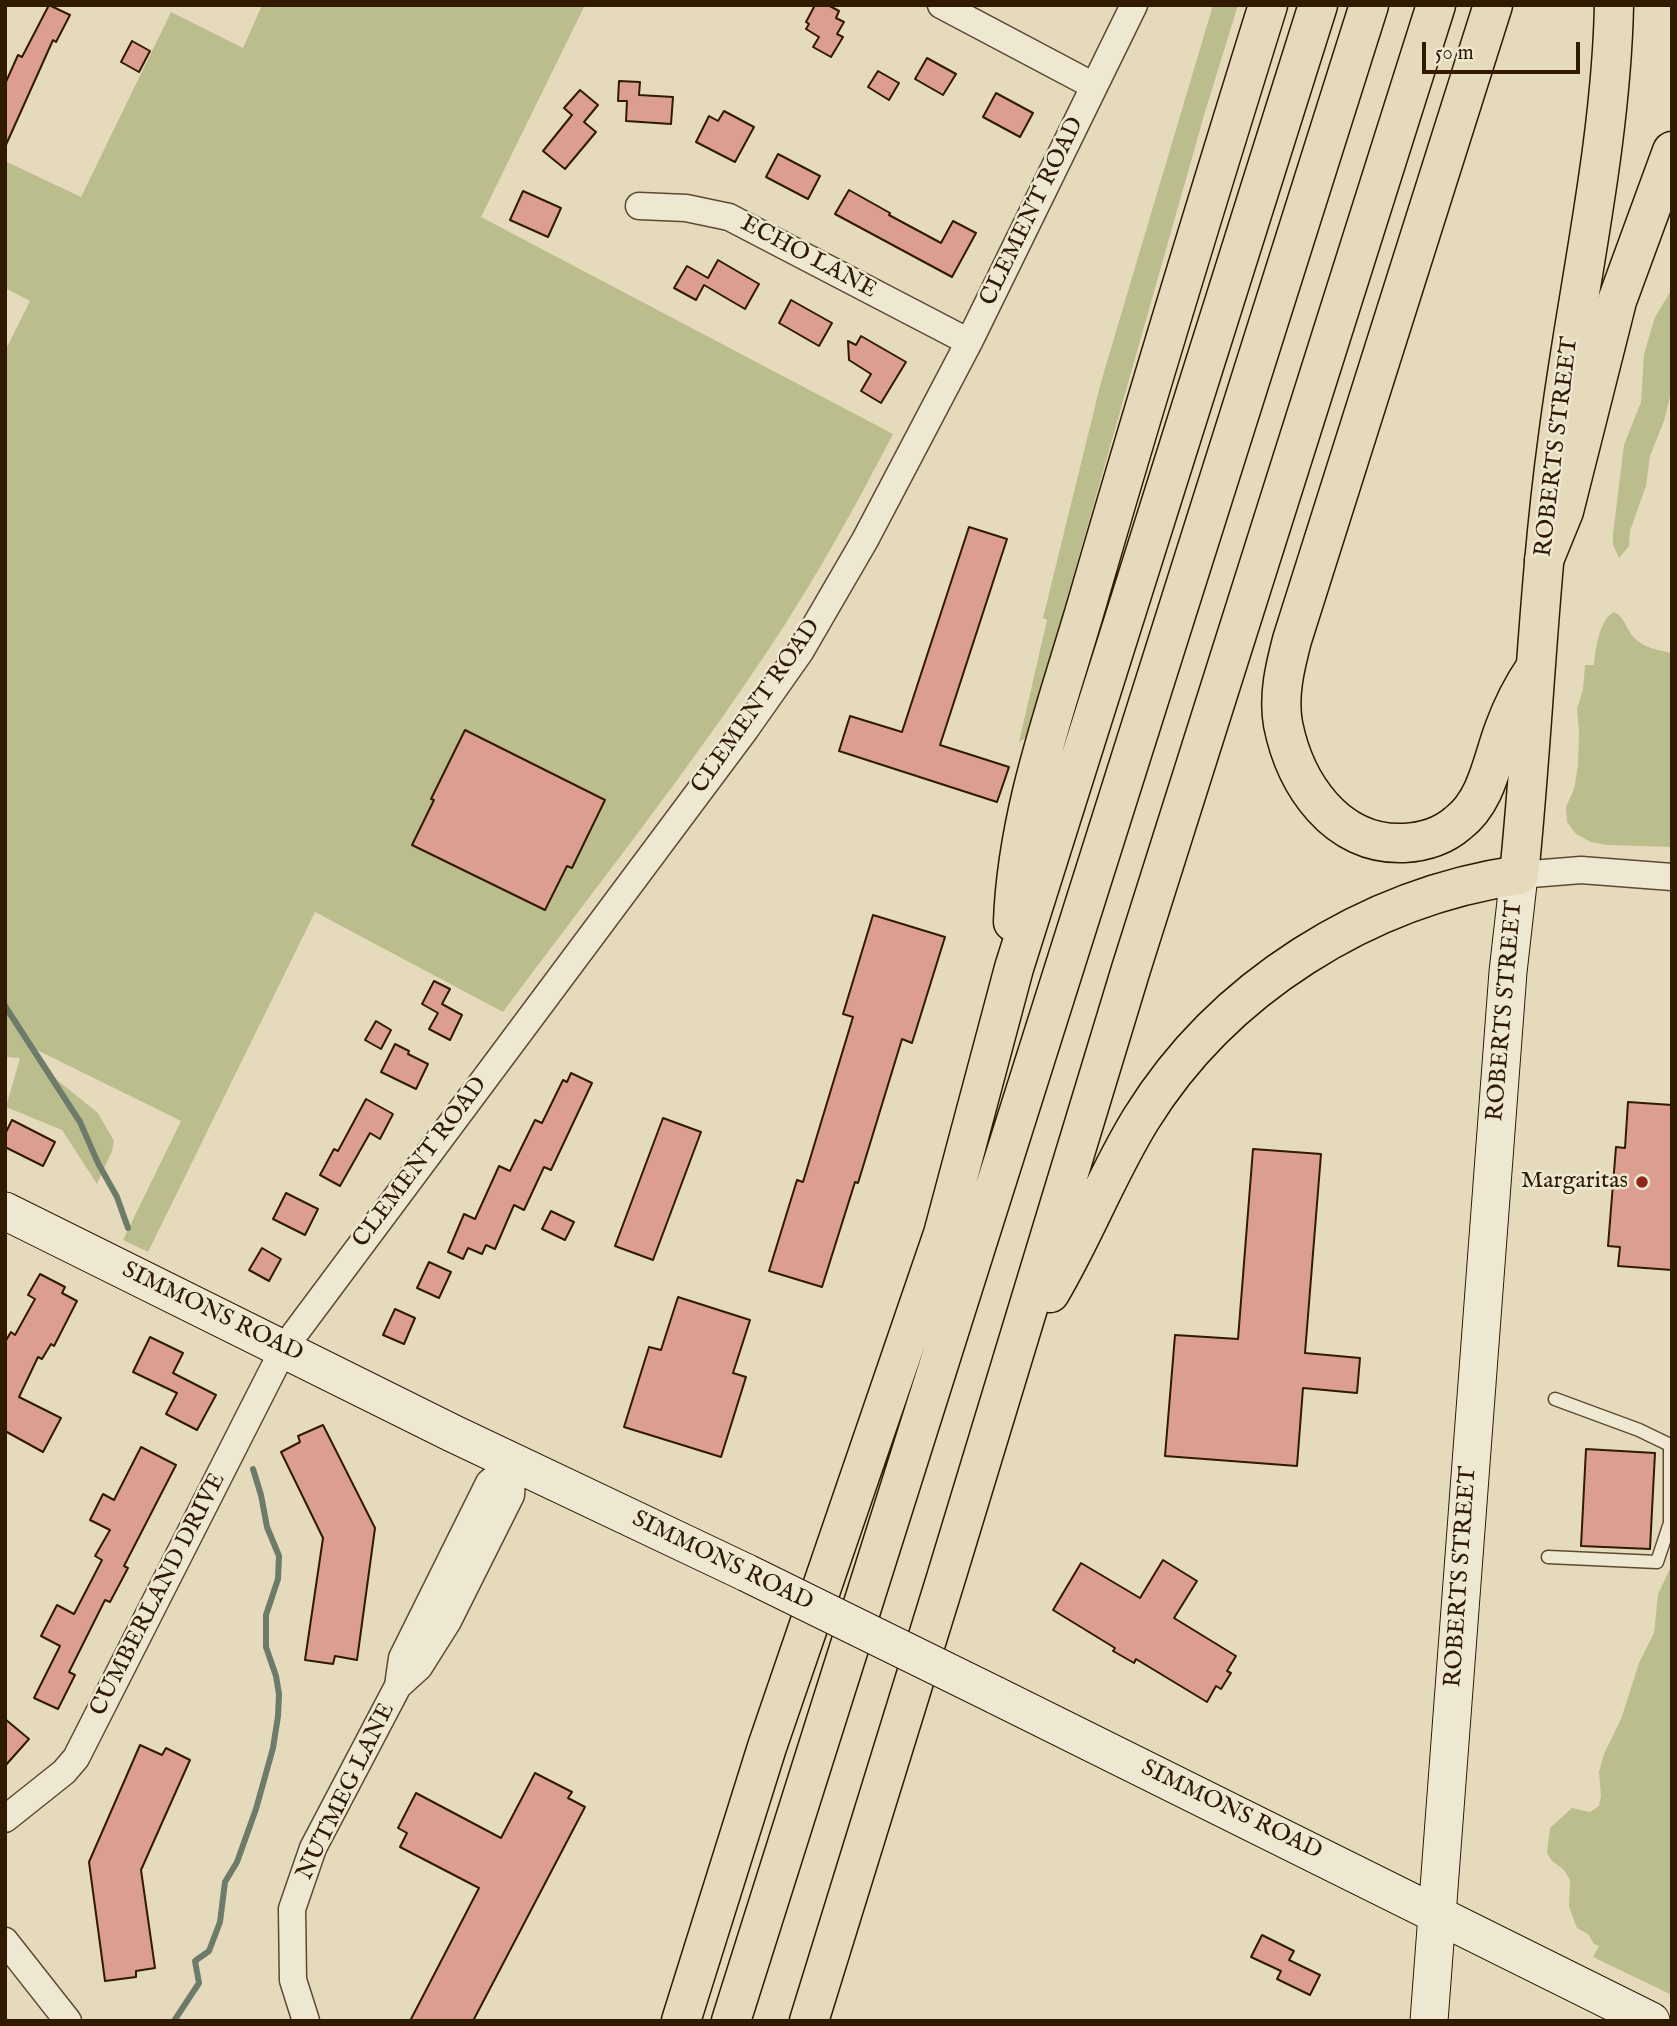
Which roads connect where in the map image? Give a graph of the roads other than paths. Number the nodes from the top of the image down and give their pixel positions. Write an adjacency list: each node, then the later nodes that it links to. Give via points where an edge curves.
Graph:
1 (941, 5): 10 (street)
2 (1134, 5): 10 (street, CLEMENT ROAD)
3 (1268, 5): 18 (main road, via 1159,355 1034,786 1016,880)
4 (1318, 5): 18 (main road)
5 (1369, 5): 24 (main road)
6 (1392, 5): 34 (main road)
7 (1436, 5): 21 (main road)
8 (1493, 5): 15 (main road, via 1292,640 1281,700 1287,739 1308,788 1338,822 1378,841 1425,840 1455,826 1475,804 1511,711)
9 (1614, 5): 14 (main road, ROBERTS STREET, via 1604,131)
10 (1094, 86): 13 (street, CLEMENT ROAD)
11 (1672, 151): 14 (main road, via 1617,301 1564,511)
12 (639, 206): 13 (street, ECHO LANE, via 729,216)
13 (968, 342): 22 (street, CLEMENT ROAD, via 865,540 800,652)
14 (1544, 560): 15 (main road, ROBERTS STREET)
15 (1535, 668): 16 (main road, ROBERTS STREET)
16 (1519, 876): 17 (street, via 1581,870); 21 (main road, via 1437,894 1370,920 1289,967 1227,1014 1183,1061 1144,1115 1060,1275); 28 (main road, ROBERTS STREET, via 1505,1010)
17 (1672, 877)
18 (1014, 968): 20 (main road)
19 (8, 1220): 22 (main road, SIMMONS ROAD)
20 (943, 1234): 24 (main road, via 915,1406); 32 (main road, via 767,1747)
21 (1018, 1341): 35 (main road)
22 (284, 1348): 25 (main road, SIMMONS ROAD); 27 (street, CUMBERLAND DRIVE, via 76,1758)
23 (1555, 1399): 26 (lane, via 1670,1445 1670,1523 1657,1562)
24 (913, 1445): 33 (main road)
25 (513, 1462): 28 (main road, SIMMONS ROAD, bridge); 31 (street, NUTMEG LANE, via 489,1483 421,1646 402,1658 398,1686 313,1848 292,1909 293,1980)
26 (1548, 1557)
27 (5, 1819)
28 (1438, 1914): 36 (main road, ROBERTS STREET); 37 (main road, SIMMONS ROAD)
29 (5, 1941): 30 (street)
30 (68, 2021)
31 (306, 2021)
32 (681, 2021)
33 (731, 2021)
34 (754, 2021)
35 (809, 2021)
36 (1429, 2021)
37 (1651, 2021)

